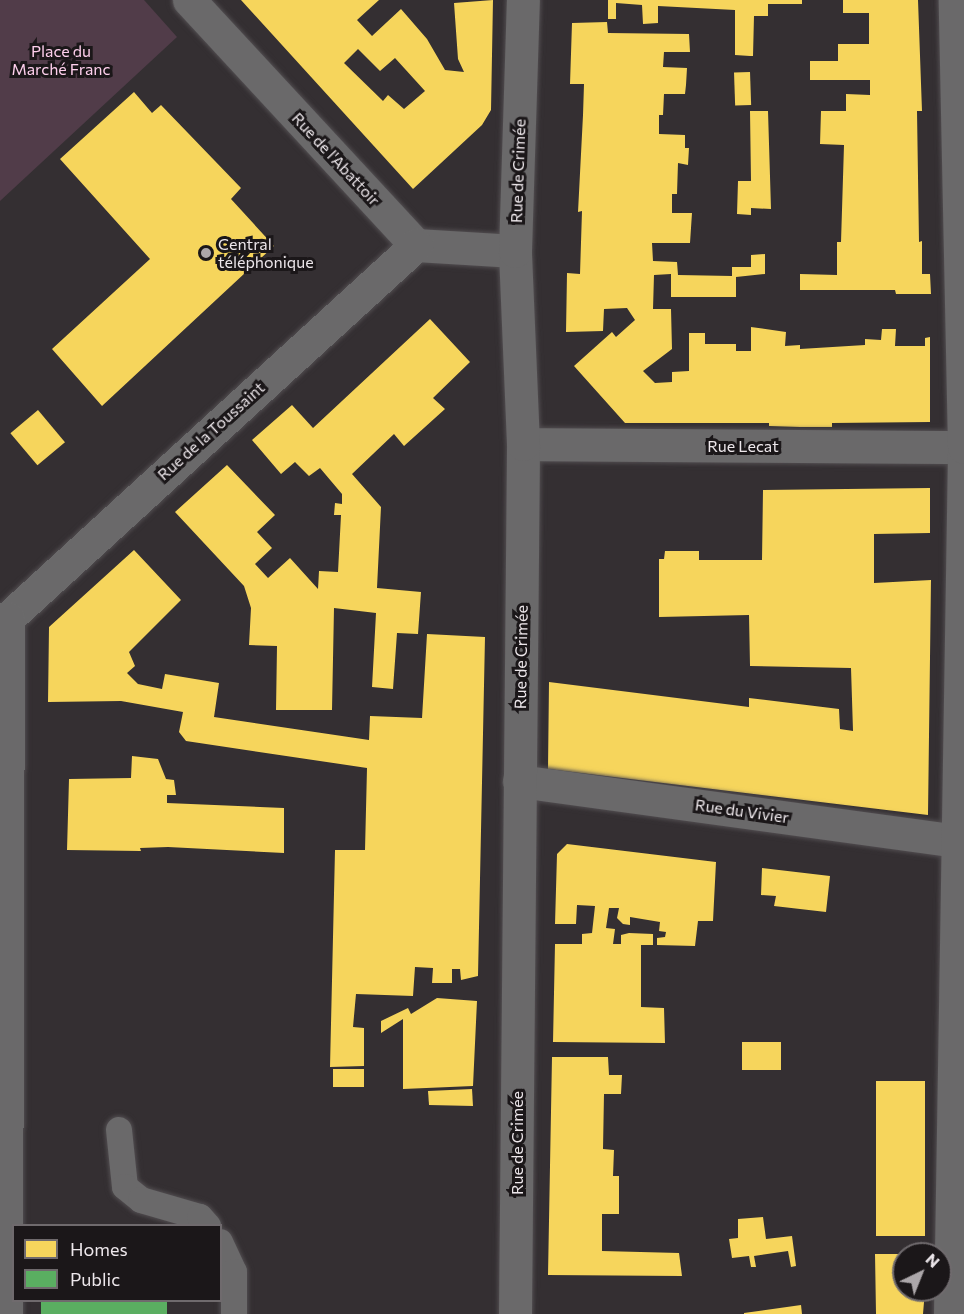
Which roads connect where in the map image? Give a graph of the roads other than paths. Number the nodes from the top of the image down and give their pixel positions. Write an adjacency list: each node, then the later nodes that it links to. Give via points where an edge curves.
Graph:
1 (189, 0): 4 (street, Rue de l'Abattoir)
2 (523, 0): 5 (street, Rue de Crimée)
3 (955, 0): 7 (street)
4 (416, 245): 5 (street); 8 (street, Rue de la Toussaint)
5 (515, 251): 6 (street, Rue de Crimée)
6 (523, 444): 7 (street, Rue Lecat); 9 (street, Rue de Crimée)
7 (964, 447): 10 (street)
8 (4, 614): 11 (street)
9 (519, 781): 10 (street, Rue du Vivier); 17 (street, Rue de Crimée)
10 (961, 841): 18 (street)
11 (4, 868): 15 (street)
12 (119, 1130): 13 (lane, via 125,1187 141,1200 200,1217)
13 (206, 1224)
14 (222, 1246): 16 (lane, via 234,1272)
15 (6, 1314)
16 (234, 1314)
17 (515, 1314)
18 (950, 1314)

